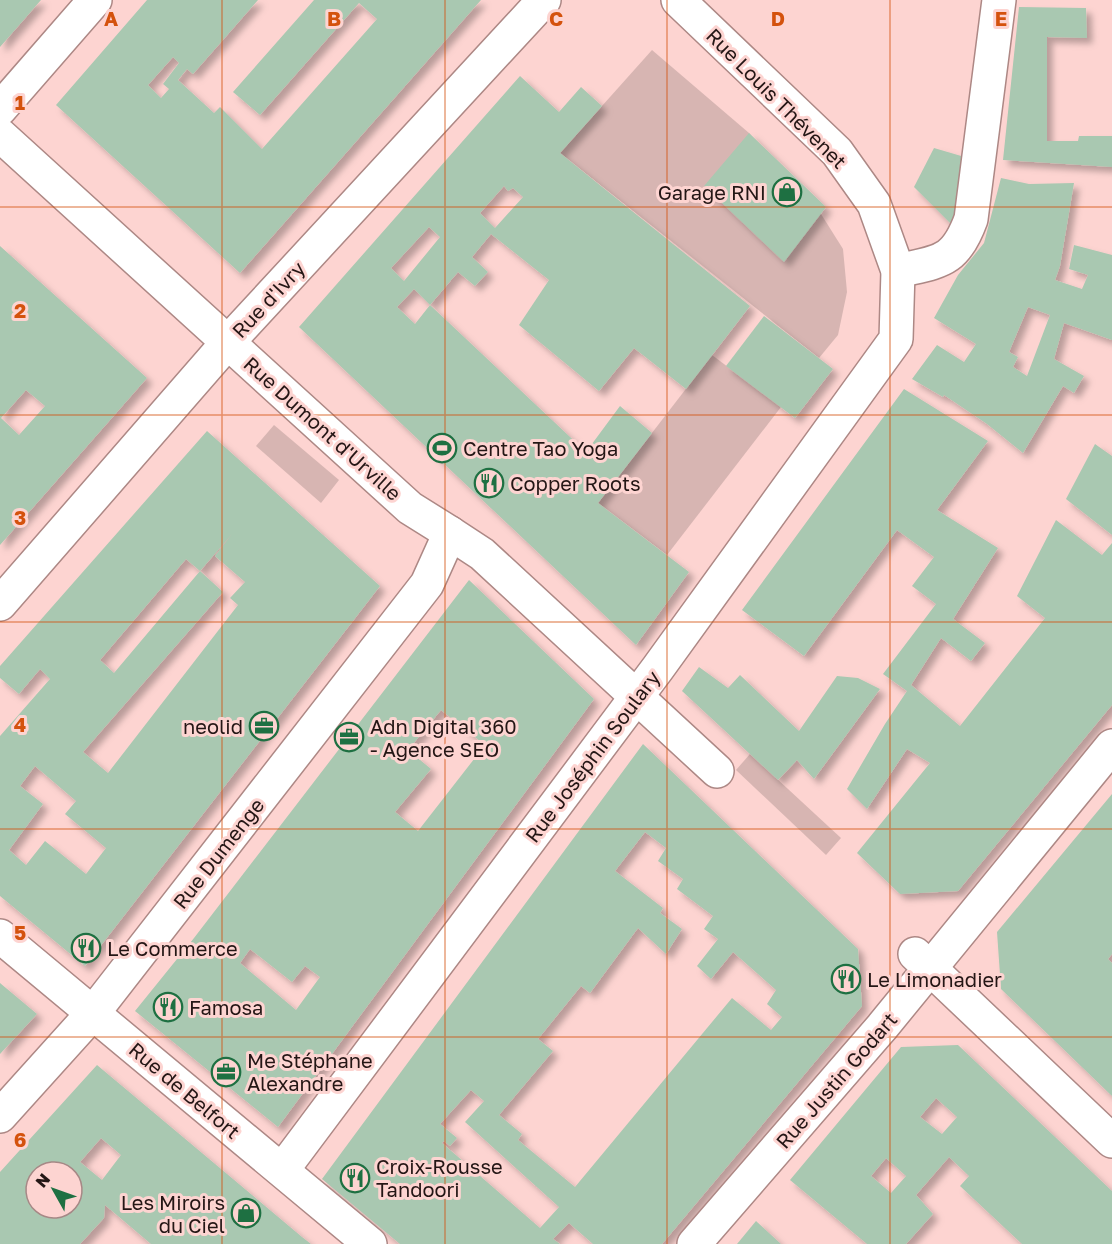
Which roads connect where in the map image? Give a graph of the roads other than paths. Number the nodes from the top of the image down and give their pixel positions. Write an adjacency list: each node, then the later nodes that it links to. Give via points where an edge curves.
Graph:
1 (95, 0): 5 (street)
2 (544, 0): 9 (street, Rue d'Ivry)
3 (678, 0): 7 (street, Rue Louis Thévenet, via 837,152 874,204)
4 (999, 0): 7 (street, via 971,219 964,238 953,254)
5 (0, 109)
6 (0, 135): 9 (street, Rue Dumont d'Urville)
7 (897, 271): 8 (street, Rue Louis Thévenet)
8 (896, 339): 12 (street, Rue Joséphin Soulary)
9 (228, 342): 10 (street, Rue Dumont d'Urville, via 410,508); 11 (street, Rue d'Ivry)
10 (450, 533): 12 (street, Rue Dumont d'Urville, via 482,554); 17 (street, Rue Dumenge, via 427,584)
11 (0, 604)
12 (636, 696): 14 (street, Rue Dumont d'Urville); 20 (street, Rue Joséphin Soulary)
13 (1112, 746): 16 (street, Rue Justin Godart)
14 (717, 771)
15 (0, 936): 17 (street, Rue de Belfort)
16 (922, 960): 19 (street); 22 (street, Rue Justin Godart)
17 (93, 1013): 18 (street, Rue Dumenge); 20 (street, Rue de Belfort)
18 (0, 1116)
19 (1112, 1141)
20 (283, 1169): 21 (street, Rue de Belfort)
21 (370, 1244)
22 (694, 1244)

